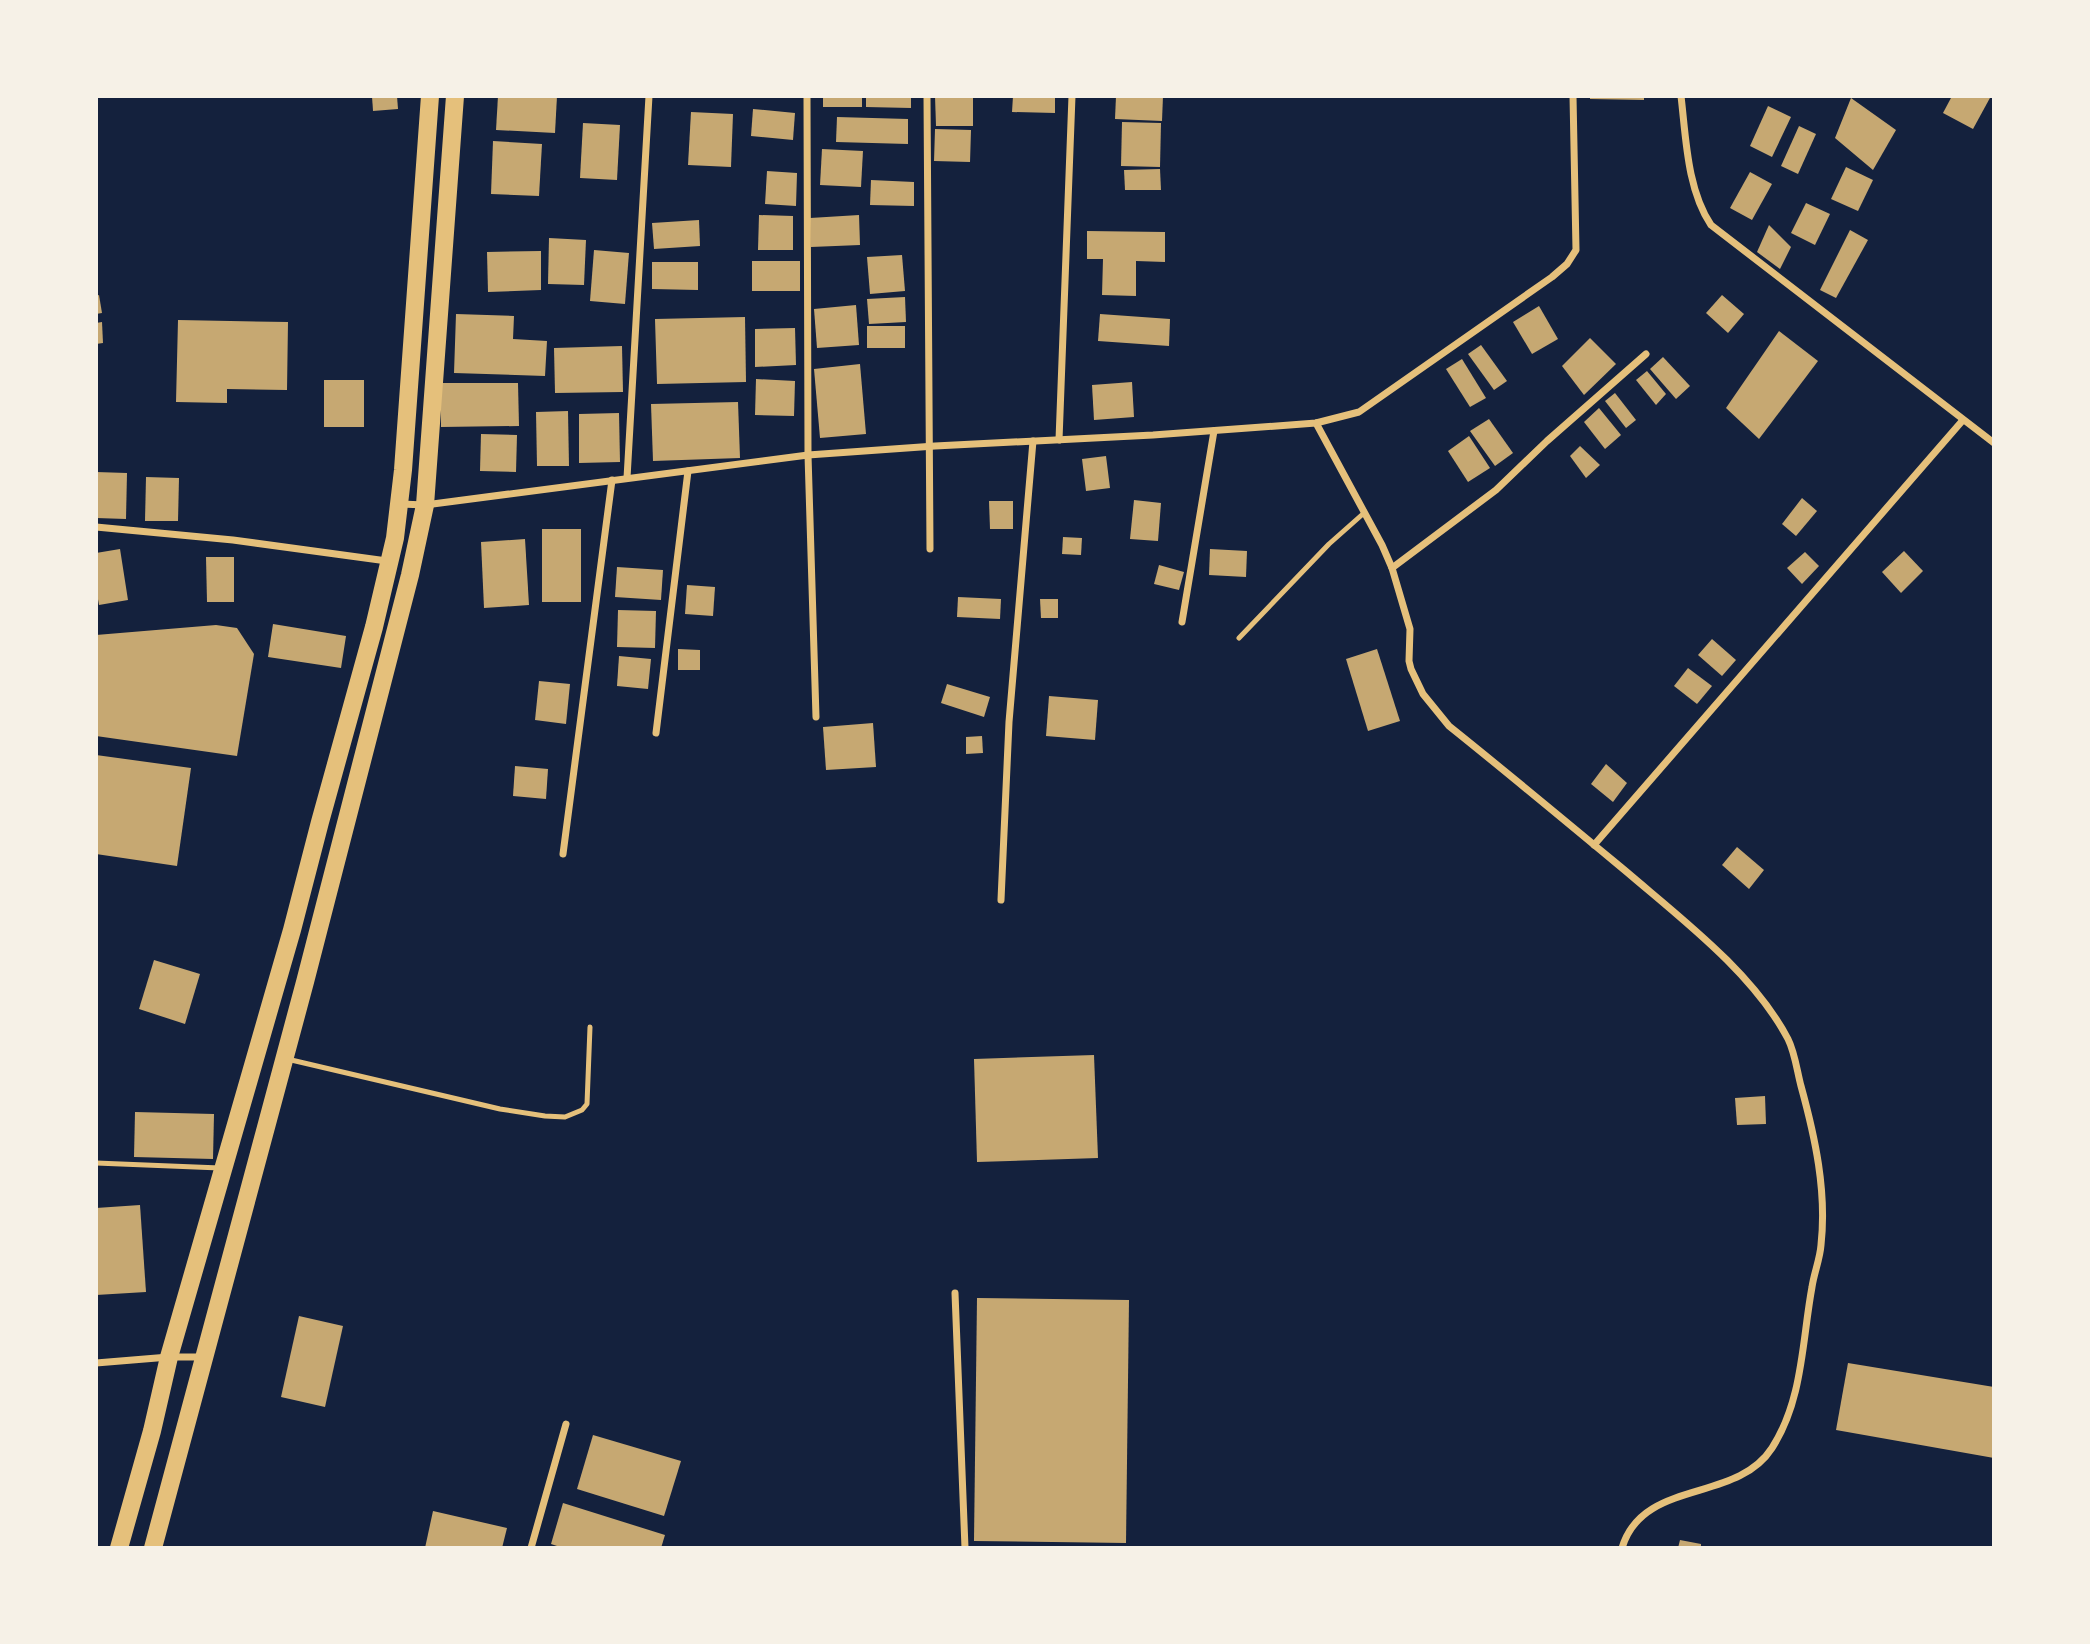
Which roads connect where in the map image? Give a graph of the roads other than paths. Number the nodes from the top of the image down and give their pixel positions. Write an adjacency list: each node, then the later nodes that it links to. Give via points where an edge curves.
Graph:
1 (430, 96): 21 (main road)
2 (455, 96): 22 (main road)
3 (649, 96): 19 (street)
4 (807, 96): 17 (street)
5 (927, 96): 16 (street)
6 (1072, 96): 13 (street)
7 (1573, 96): 11 (street, via 1576,250 1567,264 1359,412)
8 (1681, 96): 10 (street, via 1693,182 1701,211 1711,225)
9 (1646, 354): 27 (street, via 1496,490)
10 (1963, 420): 15 (street); 32 (street)
11 (1316, 423): 12 (street); 23 (street)
12 (1213, 431): 13 (street); 28 (street)
13 (1059, 440): 14 (street)
14 (1033, 441): 16 (street); 34 (street, via 1008,735)
15 (1994, 443)
16 (928, 446): 17 (street); 25 (street)
17 (807, 455): 18 (street); 30 (street)
18 (688, 471): 19 (street); 31 (street)
19 (628, 478): 20 (street)
20 (612, 480): 22 (street); 33 (street)
21 (400, 504): 22 (street); 26 (main road)
22 (425, 505): 36 (main road)
23 (1364, 513): 27 (street); 29 (lane)
24 (96, 527): 26 (street)
25 (930, 549)
26 (389, 562): 38 (main road, via 285,955)
27 (1392, 568): 32 (street, via 1410,629 1409,661 1423,694 1449,726)
28 (1182, 622)
29 (1239, 638)
30 (816, 717)
31 (656, 733)
32 (1594, 845): 48 (street, via 1704,937 1764,1002 1789,1041 1814,1132 1822,1203 1821,1248 1801,1368 1787,1419 1772,1449 1752,1470 1732,1481 1644,1513 1630,1528)
33 (563, 854)
34 (1001, 900)
35 (590, 1027): 36 (lane, via 587,1104 565,1117 500,1109)
36 (284, 1058): 41 (main road)
37 (96, 1163): 38 (lane)
38 (223, 1168): 40 (main road)
39 (955, 1293): 47 (street)
40 (169, 1357): 41 (street); 42 (street); 44 (main road)
41 (204, 1357): 45 (main road)
42 (96, 1363)
43 (566, 1424): 46 (street)
44 (119, 1548)
45 (153, 1548)
46 (531, 1548)
47 (965, 1548)
48 (1622, 1548)

